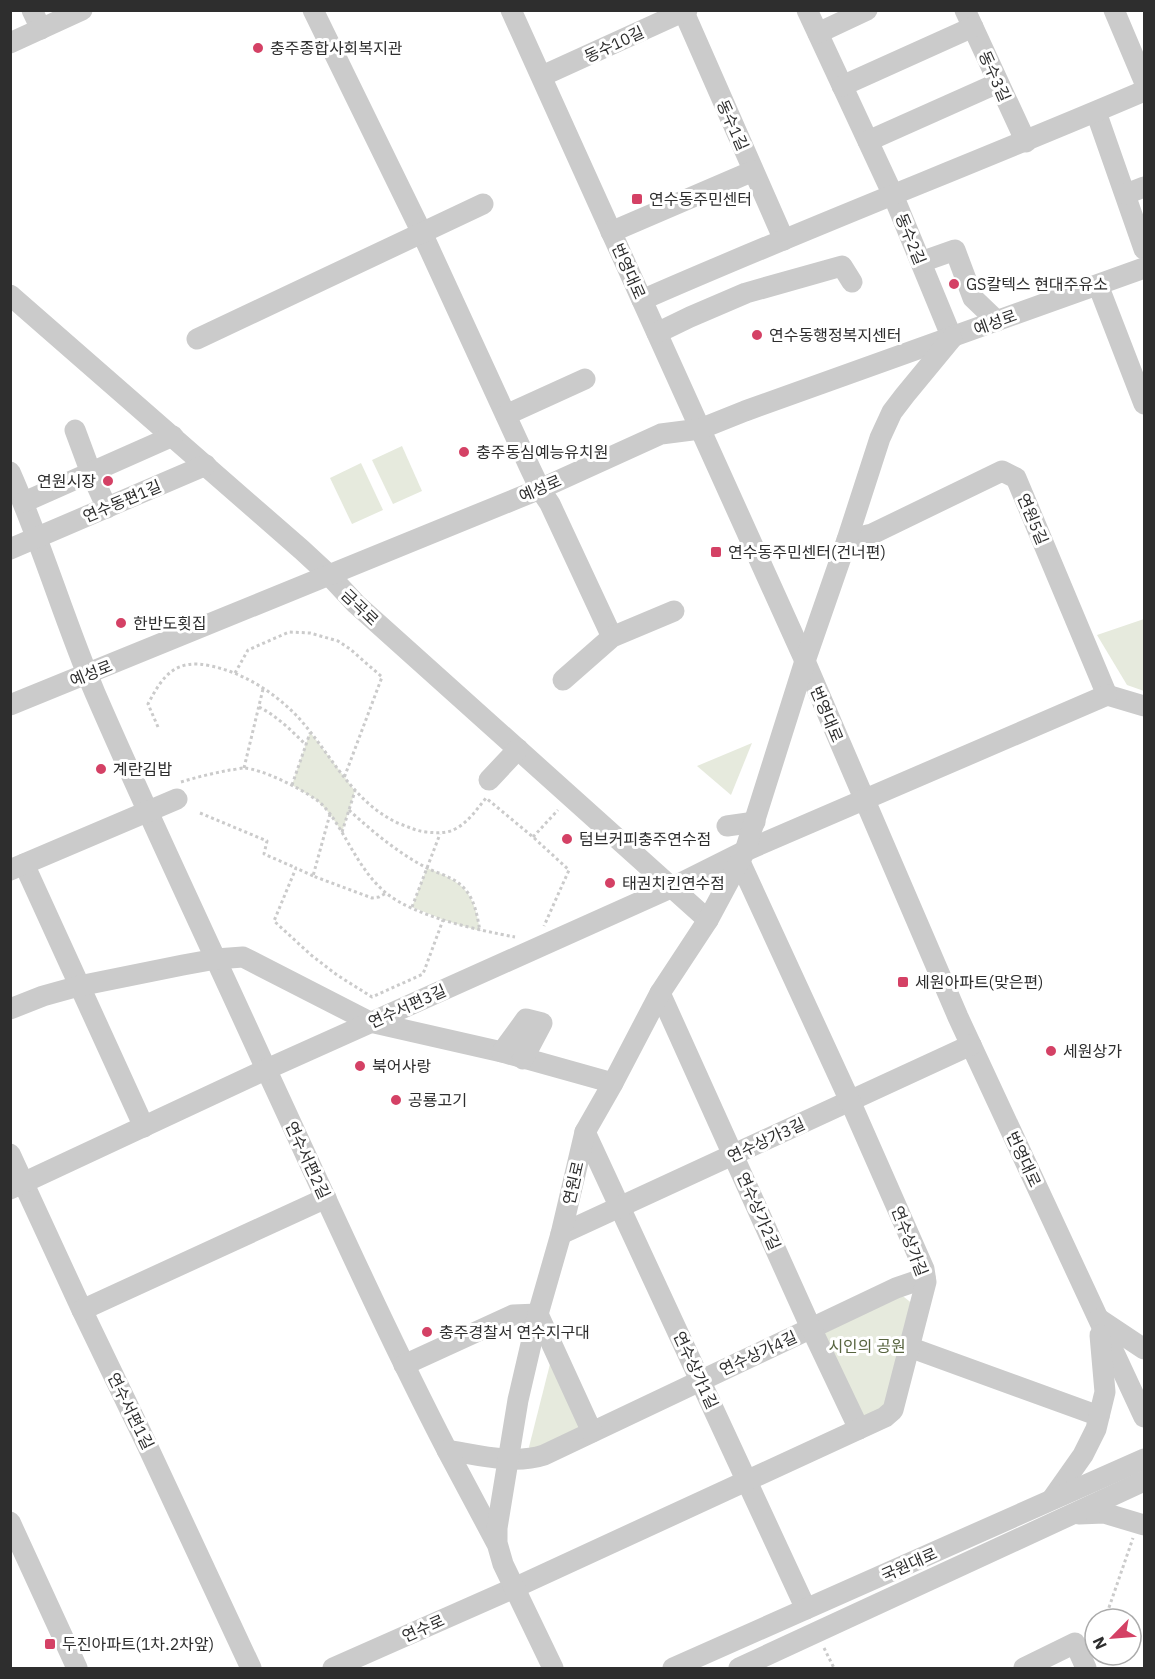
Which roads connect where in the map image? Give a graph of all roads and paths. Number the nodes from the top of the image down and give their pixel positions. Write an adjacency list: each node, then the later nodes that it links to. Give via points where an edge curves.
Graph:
1 (82, 10): 9 (street)
2 (313, 10): 25 (street)
3 (511, 10): 12 (street, 번영대로)
4 (807, 10): 10 (street, 동수2길)
5 (867, 10): 10 (street)
6 (1114, 10): 13 (street)
7 (684, 11): 12 (street, 동수10길); 20 (street, 동수1길)
8 (969, 19): 14 (street, 동수3길); 15 (street)
9 (36, 20): 11 (street)
10 (818, 33): 15 (street, 동수2길)
11 (10, 43)
12 (542, 76): 24 (street, 번영대로)
13 (1144, 81)
14 (998, 82): 18 (street); 19 (street, 동수3길)
15 (842, 86): 18 (street, 동수2길)
16 (1144, 91): 17 (street)
17 (1096, 112): 19 (street); 21 (street)
18 (868, 141): 22 (street, 동수2길)
19 (1026, 142): 22 (street)
20 (753, 171): 24 (street); 26 (street, 동수1길)
21 (1135, 191): 27 (street)
22 (893, 195): 26 (street); 28 (street, 동수2길)
23 (483, 204): 25 (street)
24 (612, 232): 33 (street, 번영대로)
25 (422, 233): 37 (street); 40 (street)
26 (784, 240): 33 (street)
27 (1144, 249)
28 (921, 262): 34 (street, via 955,250 973,297); 36 (street, 동수2길)
29 (1144, 268): 31 (street, 예성로)
30 (852, 282): 35 (street, via 842,266 746,293)
31 (1098, 285): 34 (street, 예성로); 39 (street)
32 (13, 300): 43 (street, 금곡로)
33 (642, 300): 35 (street, 번영대로)
34 (997, 321): 36 (street, 예성로)
35 (657, 333): 41 (street, 번영대로)
36 (952, 338): 41 (street, 예성로); 51 (street, via 892,412)
37 (197, 339)
38 (585, 379): 40 (street)
39 (1144, 404)
40 (506, 415): 47 (street)
41 (700, 429): 47 (street, 예성로, via 661,434); 56 (street, 번영대로)
42 (75, 430): 46 (street)
43 (173, 436): 44 (street, 금곡로); 46 (street)
44 (206, 465): 49 (street, 연수동편1길); 53 (street, 금곡로)
45 (10, 472): 48 (street)
46 (91, 473): 48 (street); 49 (street)
47 (540, 489): 53 (street, 예성로); 55 (street)
48 (24, 502): 50 (street)
49 (107, 508): 50 (street, 연수동편1길)
50 (38, 538): 52 (street, 연수동편1길); 58 (street)
51 (847, 540): 56 (street); 61 (street, 연원5길, via 872,534 1002,471 1016,478)
52 (10, 549)
53 (329, 575): 58 (street, 예성로); 68 (street, 금곡로, via 356,604)
54 (674, 611): 55 (street)
55 (612, 637): 59 (street)
56 (805, 661): 75 (street, 번영대로); 81 (street, 연원로)
57 (235, 673): 60 (path); 65 (path, via 198,663 174,669 164,677 148,704); 70 (path, via 248,650 289,632 338,641 382,677)
58 (88, 674): 62 (street, 예성로); 78 (street, 연수서편2길)
59 (562, 680)
60 (263, 690): 64 (path); 66 (path)
61 (1107, 695): 63 (street); 75 (street)
62 (10, 705)
63 (1144, 706)
64 (259, 707): 67 (path); 69 (path)
65 (159, 727)
66 (310, 732): 67 (path); 70 (path)
67 (306, 745): 72 (path)
68 (518, 749): 71 (street); 91 (street, 금곡로)
69 (244, 768): 72 (path); 74 (path, via 209,774)
70 (344, 778): 73 (path)
71 (489, 780)
72 (292, 785): 80 (path, via 317,800)
73 (355, 791): 77 (path); 84 (path, via 396,822 417,831)
74 (177, 792): 78 (street)
75 (865, 801): 86 (street, via 824,816); 104 (street, 번영대로)
76 (560, 809): 85 (path)
77 (349, 810): 83 (path); 89 (path, via 391,846)
78 (148, 812): 87 (street); 99 (street, 연수서편2길)
79 (200, 813): 88 (path, via 267,841 264,854)
80 (330, 814): 83 (path); 90 (path)
81 (755, 822): 82 (street); 86 (street, 연원로)
82 (727, 826)
83 (342, 832): 92 (path, via 361,866)
84 (441, 833): 85 (path, via 466,821 486,798); 89 (path)
85 (532, 837): 97 (path, via 569,870)
86 (742, 857): 91 (street, 연수서편3길); 95 (street, 연원로); 109 (street, 연수상가길)
87 (17, 867): 100 (street)
88 (296, 868): 90 (path); 94 (path, via 274,921 311,955 372,997 423,974)
89 (427, 868): 93 (path); 96 (path, via 462,886 472,899)
90 (313, 876): 92 (path, via 372,898)
91 (673, 887): 95 (street, 금곡로); 103 (street, 연수서편3길)
92 (386, 893): 93 (path)
93 (412, 907): 94 (path)
94 (444, 920): 96 (path)
95 (708, 920): 101 (street, 연원로)
96 (480, 931): 98 (path)
97 (542, 931)
98 (524, 939)
99 (216, 959): 100 (street); 103 (street, via 243,957); 107 (street, 연수서편2길)
100 (79, 986): 102 (street); 110 (street)
101 (660, 993): 108 (street, 연원로); 113 (street, 연수상가2길)
102 (10, 1009)
103 (370, 1022): 105 (street); 107 (street, 연수서편3길)
104 (971, 1045): 109 (street, 연수상가3길); 121 (street, 번영대로)
105 (502, 1052): 106 (street); 106 (street, via 526,1018 542,1023)
106 (523, 1059): 108 (street)
107 (267, 1069): 110 (street, 연수서편3길); 115 (street, 연수서편2길)
108 (613, 1083): 111 (street, 연원로)
109 (850, 1101): 113 (street, 연수상가3길); 118 (street, 연수상가길)
110 (144, 1127): 114 (street, 연수서편3길)
111 (585, 1132): 116 (street, 연수상가1길); 117 (street, 연원로)
112 (10, 1154): 114 (street, 연수서편1길)
113 (734, 1154): 116 (street, 연수상가3길); 122 (street, 연수상가2길)
114 (17, 1186): 119 (street, 연수서편1길)
115 (326, 1198): 119 (street); 125 (street, 연수서편2길)
116 (620, 1208): 117 (street, 연수상가3길); 126 (street, 연수상가1길)
117 (561, 1234): 120 (street, 연원로)
118 (925, 1278): 122 (street, 연수상가4길); 123 (street, 연수상가길)
119 (82, 1310): 146 (street, 연수서편1길)
120 (538, 1314): 125 (street, via 513,1315); 130 (street); 132 (street, 연원로)
121 (1099, 1319): 124 (street); 127 (street, via 1105,1392); 128 (street, 번영대로)
122 (812, 1328): 126 (street, 연수상가4길); 129 (street, 연수상가2길)
123 (909, 1347): 127 (street); 129 (street, 연수상가길, via 893,1410)
124 (1144, 1348)
125 (404, 1365): 131 (street, 연수서편2길)
126 (701, 1380): 130 (street, 연수상가4길); 134 (street, 연수상가1길)
127 (1099, 1416): 136 (street, via 1083,1455)
128 (1144, 1417)
129 (859, 1429): 134 (street, 연수상가길)
130 (592, 1432): 132 (street, 연수상가4길, via 544,1455)
131 (447, 1450): 132 (street); 140 (street, 연수서편2길)
132 (509, 1459): 140 (street, 연원로)
133 (1144, 1459): 136 (street, 국원대로)
134 (747, 1480): 141 (street, 연수상가길); 143 (street, 연수상가1길)
135 (1144, 1481): 137 (street, 국원대로)
136 (1052, 1500): 143 (street, 국원대로)
137 (1073, 1514): 138 (street, via 1104,1512); 144 (street, 국원대로)
138 (1141, 1524): 142 (path)
139 (13, 1534): 145 (street)
140 (497, 1543): 141 (street, 연원로)
141 (514, 1588): 147 (street, 연수로); 148 (street, 연원로)
142 (1110, 1607)
143 (806, 1609): 149 (street, 국원대로)
144 (817, 1633): 150 (street, 국원대로); 151 (path)
145 (77, 1668)
146 (251, 1668)
147 (333, 1668)
148 (553, 1668)
149 (673, 1668)
150 (739, 1668)
151 (834, 1668)
152 (1024, 1668): 153 (street, via 1075,1643)
153 (1086, 1668)

